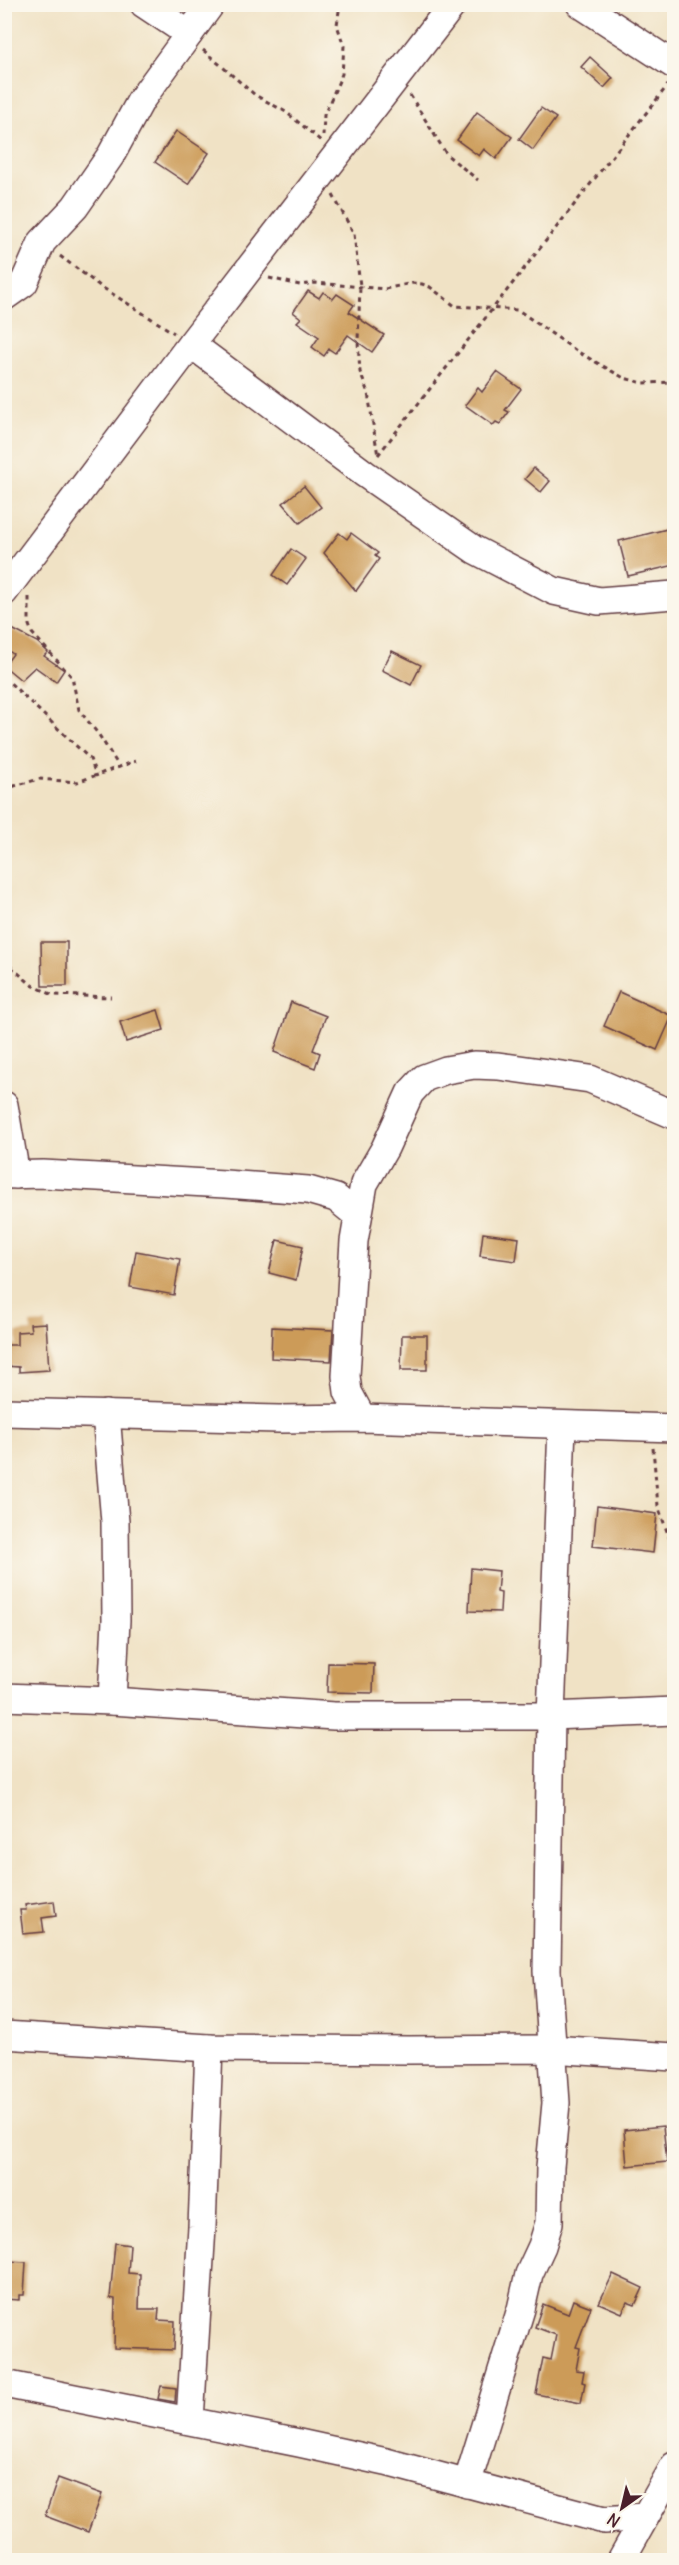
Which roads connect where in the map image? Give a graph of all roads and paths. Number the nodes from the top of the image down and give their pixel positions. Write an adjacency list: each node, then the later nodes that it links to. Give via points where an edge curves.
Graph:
1 (144, 4): 6 (street)
2 (211, 4): 6 (street)
3 (340, 4): 6 (path, via 342,74 324,115 322,142 286,112 255,95)
4 (453, 4): 9 (street)
5 (580, 4): 7 (street)
6 (188, 36): 12 (street, via 141,100 75,207)
7 (675, 65)
8 (675, 76): 16 (path)
9 (397, 77): 10 (street); 11 (path, via 447,155)
10 (321, 175): 13 (path, via 354,234); 14 (street)
11 (478, 180)
12 (42, 242): 15 (street, via 24,283); 17 (path, via 100,286)
13 (360, 286): 14 (path, via 300,285 269,278); 16 (path, via 385,289 422,284 455,306); 19 (path, via 360,372 368,393)
14 (233, 290): 17 (street)
15 (4, 297)
16 (493, 308): 18 (path, via 518,310 624,378 643,383); 19 (path)
17 (191, 344): 19 (street); 20 (street)
18 (675, 382)
19 (372, 465): 22 (street, via 475,550 554,591 599,601)
20 (28, 562): 21 (street); 25 (path, via 32,633 72,677 79,710)
21 (4, 592)
22 (675, 596)
23 (4, 677): 26 (path, via 90,759)
24 (136, 761): 25 (path)
25 (120, 768): 26 (path)
26 (97, 777): 27 (path, via 77,782 39,779)
27 (4, 789)
28 (4, 961): 29 (path, via 32,985 53,995)
29 (111, 997)
30 (4, 1105): 32 (street)
31 (675, 1114): 33 (street, via 590,1078 498,1066 446,1070 424,1078 410,1093 364,1184)
32 (10, 1175): 33 (street, via 308,1190 336,1198)
33 (358, 1216): 36 (street, via 346,1376 348,1392)
34 (4, 1413): 35 (street)
35 (106, 1414): 36 (street); 41 (street, via 115,1522)
36 (362, 1418): 37 (street)
37 (562, 1426): 38 (street); 43 (street)
38 (663, 1427): 39 (path, via 658,1506)
39 (675, 1551)
40 (4, 1697): 41 (street)
41 (112, 1701): 43 (street, via 334,1716)
42 (675, 1711): 43 (street)
43 (551, 1716): 46 (street, via 547,1971)
44 (4, 2035): 45 (street)
45 (209, 2048): 46 (street); 49 (street)
46 (551, 2049): 47 (street); 51 (street, via 556,2103 549,2223)
47 (675, 2056)
48 (4, 2384): 49 (street)
49 (190, 2420): 51 (street)
50 (674, 2467): 52 (street)
51 (467, 2484): 52 (street, via 604,2520)
52 (644, 2517): 53 (street)
53 (621, 2560)

